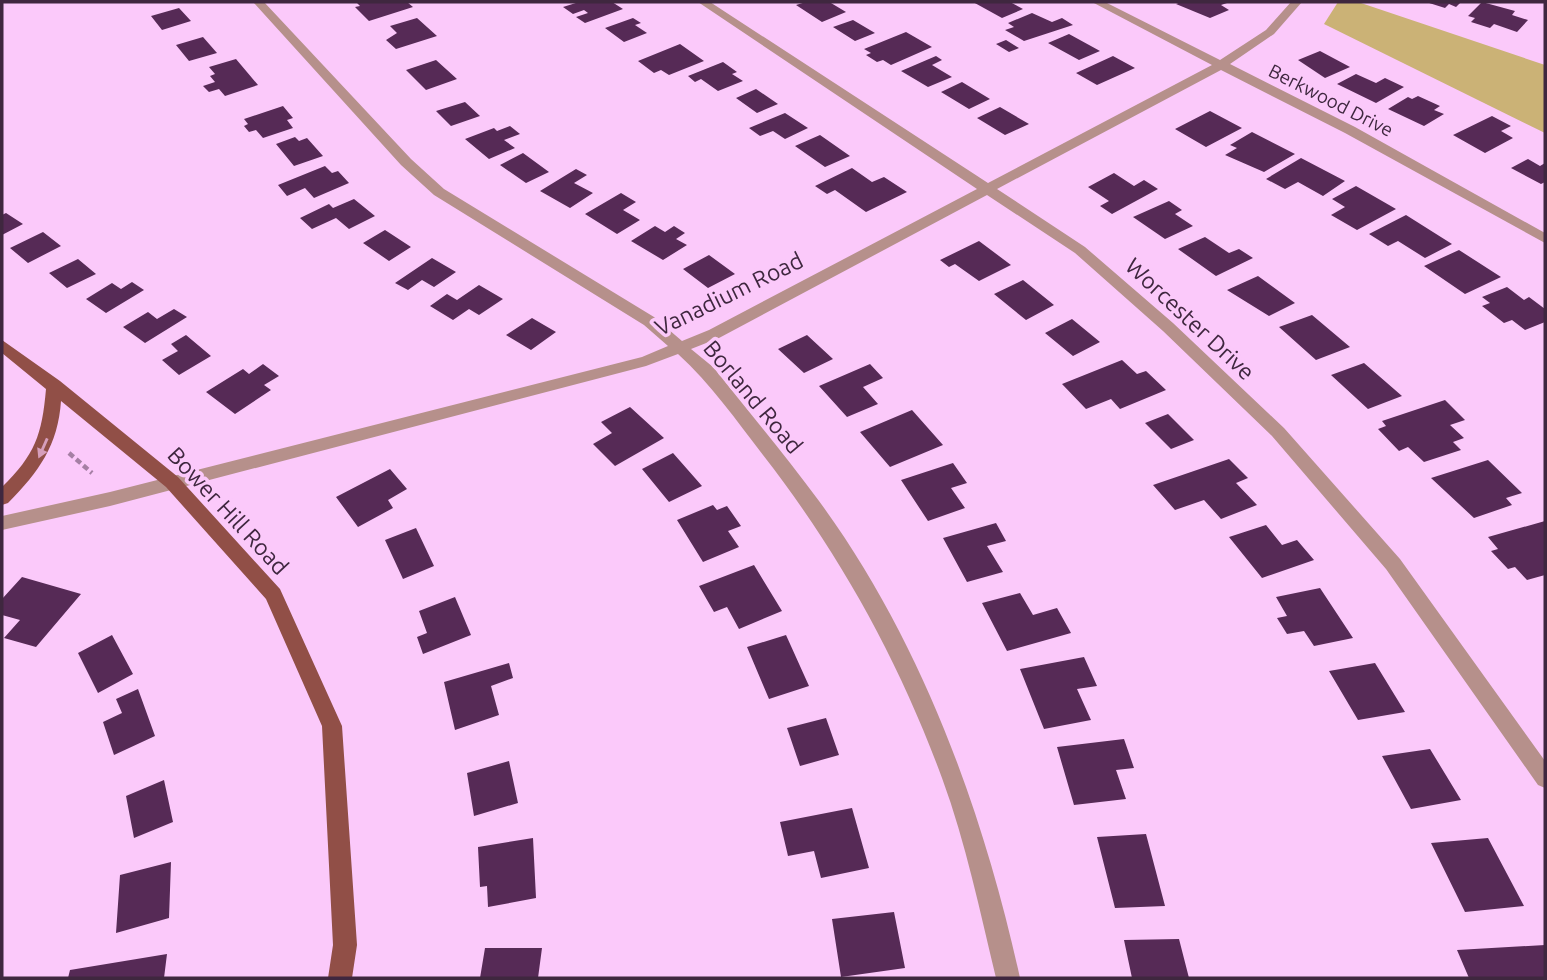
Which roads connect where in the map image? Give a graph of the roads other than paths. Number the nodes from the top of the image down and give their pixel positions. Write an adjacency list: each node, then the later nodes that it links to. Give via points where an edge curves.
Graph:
1 (258, 2): 9 (street, Borland Road, via 439,192 649,321)
2 (702, 2): 6 (street, Worcester Drive)
3 (1097, 2): 5 (street, Berkwood Drive)
4 (1297, 2): 5 (street, Vanadium Road, via 1270,32)
5 (1219, 65): 6 (street, Vanadium Road); 7 (street, Berkwood Drive, via 1350,130)
6 (989, 189): 9 (street, Vanadium Road); 14 (street, Worcester Drive, via 1080,250 1278,432 1393,564)
7 (1545, 239)
8 (2, 345): 10 (main road, Bower Hill Road)
9 (680, 348): 11 (street, Vanadium Road, via 646,361); 16 (street, Borland Road, via 707,371 813,506 859,578 913,680 954,781)
10 (54, 385): 11 (main road, Bower Hill Road); 12 (main road, one-way to 12, via 52,429 35,466)
11 (172, 482): 13 (street, Vanadium Road); 15 (main road, Bower Hill Road, via 274,594 332,726 345,945)
12 (2, 498)
13 (2, 523)
14 (1545, 778)
15 (340, 978)
16 (1008, 978)

